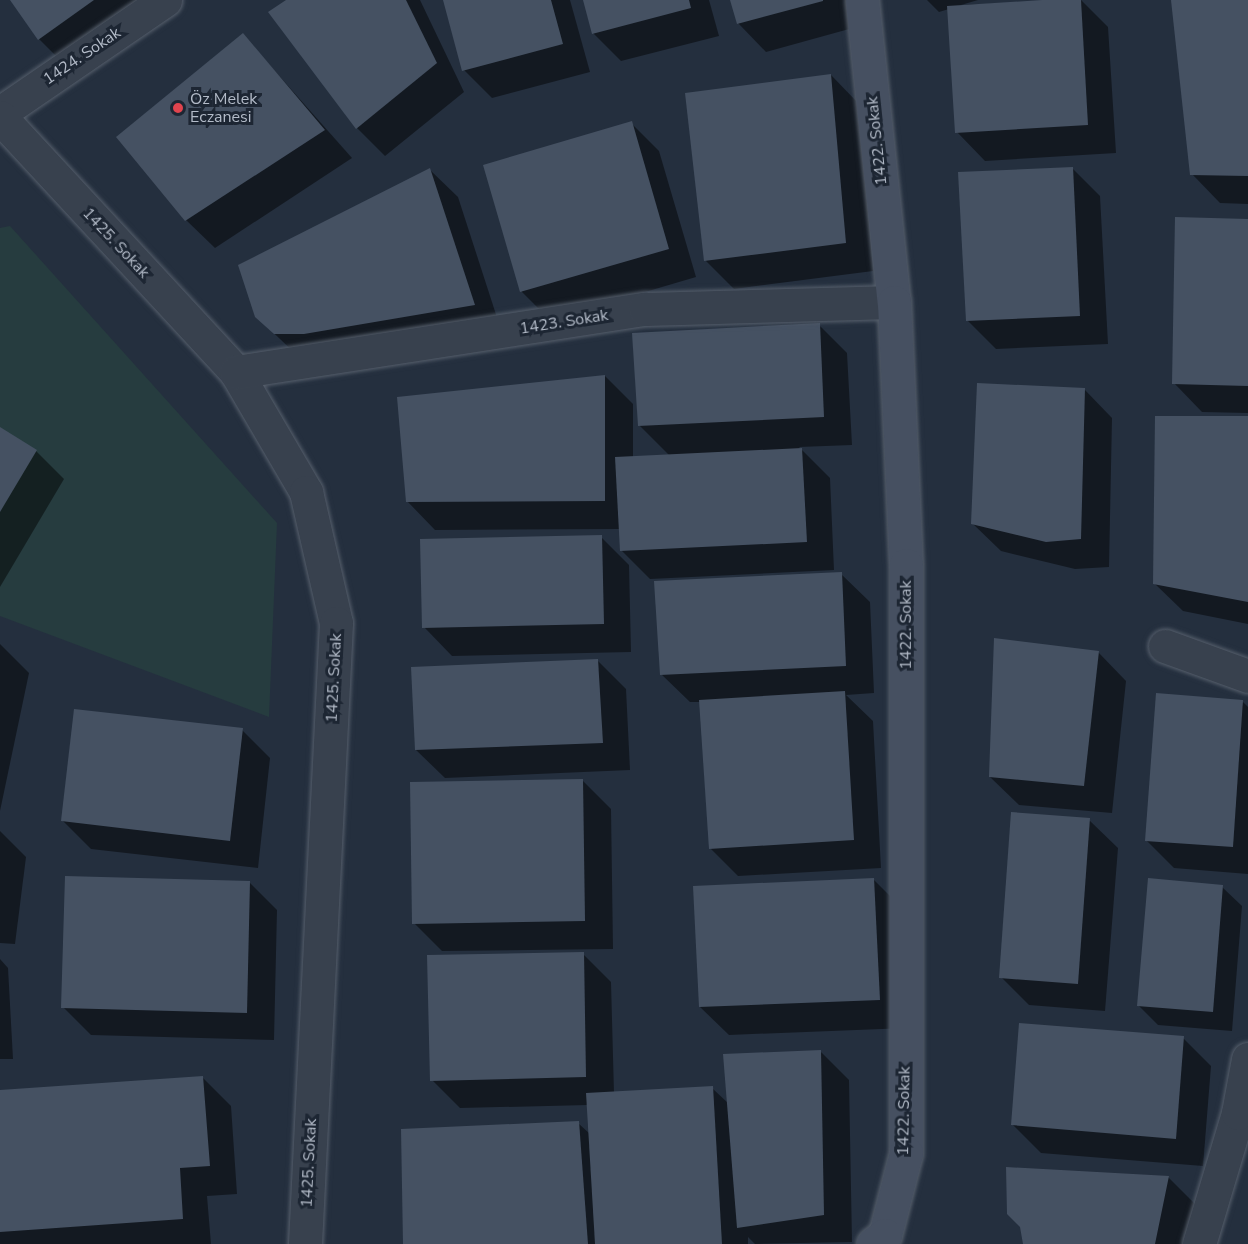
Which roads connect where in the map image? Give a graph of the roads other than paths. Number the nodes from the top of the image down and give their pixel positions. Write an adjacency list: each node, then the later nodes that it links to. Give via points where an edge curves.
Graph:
1 (165, 0): 3 (street, 1424. Sokak)
2 (862, 0): 5 (street, 1422. Sokak)
3 (0, 113)
4 (0, 117): 6 (street, 1425. Sokak)
5 (894, 302): 6 (street, 1423. Sokak, via 645,309); 11 (street, 1422. Sokak, via 906,565 906,1153 885,1235)
6 (237, 372): 10 (street, 1425. Sokak, via 306,492 336,623)
7 (1165, 646): 8 (street)
8 (1248, 676)
9 (1248, 1059): 12 (street, via 1238,1113)
10 (304, 1244)
11 (873, 1244)
12 (1199, 1244)

